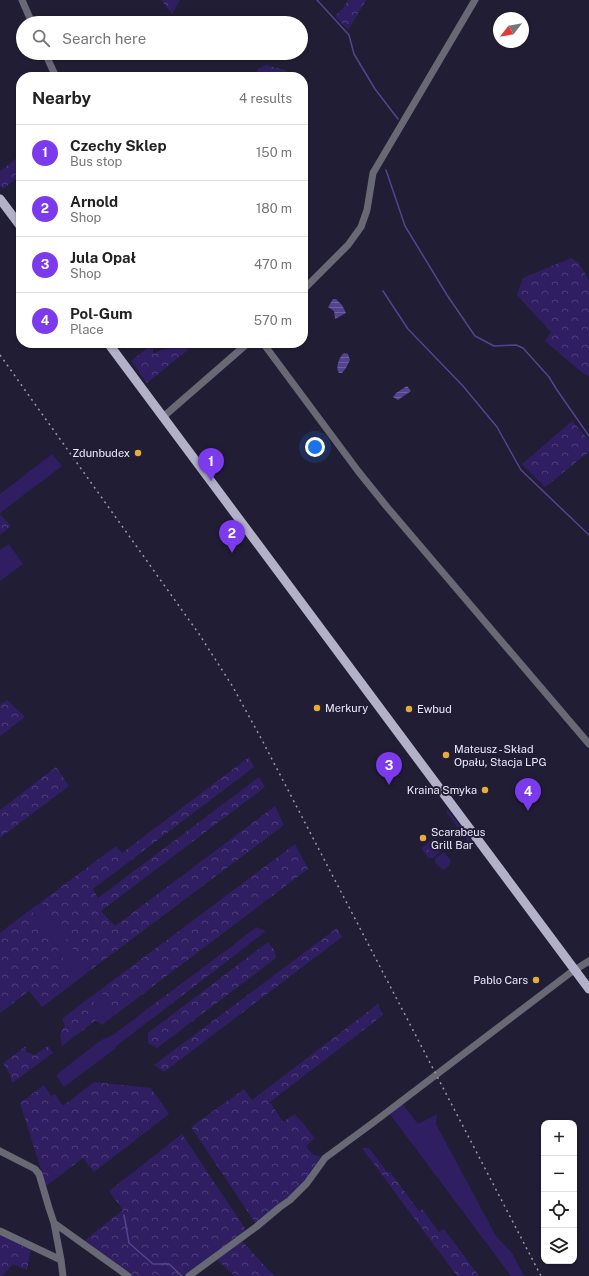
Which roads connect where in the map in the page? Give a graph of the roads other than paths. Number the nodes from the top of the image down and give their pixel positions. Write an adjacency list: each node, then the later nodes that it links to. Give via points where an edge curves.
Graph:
1 (22, 0): 3 (street)
2 (475, 0): 8 (street, via 373,173 367,210 361,227 348,245)
3 (29, 16)
4 (48, 60): 5 (street)
5 (54, 72)
6 (0, 199): 7 (main road)
7 (16, 220)
8 (308, 285)
9 (112, 348): 12 (main road)
10 (242, 348): 12 (street)
11 (266, 348): 13 (street, via 382,501)
12 (163, 417): 15 (main road)
13 (589, 744)
14 (589, 961): 15 (street)
15 (575, 970): 16 (main road); 23 (street, via 325,1158 308,1183 290,1200)
16 (589, 989)
17 (0, 1151): 18 (street, via 35,1169 39,1174)
18 (54, 1223): 20 (street); 22 (street)
19 (0, 1231): 20 (street)
20 (61, 1260): 21 (street)
21 (63, 1276)
22 (128, 1276)
23 (189, 1276)

